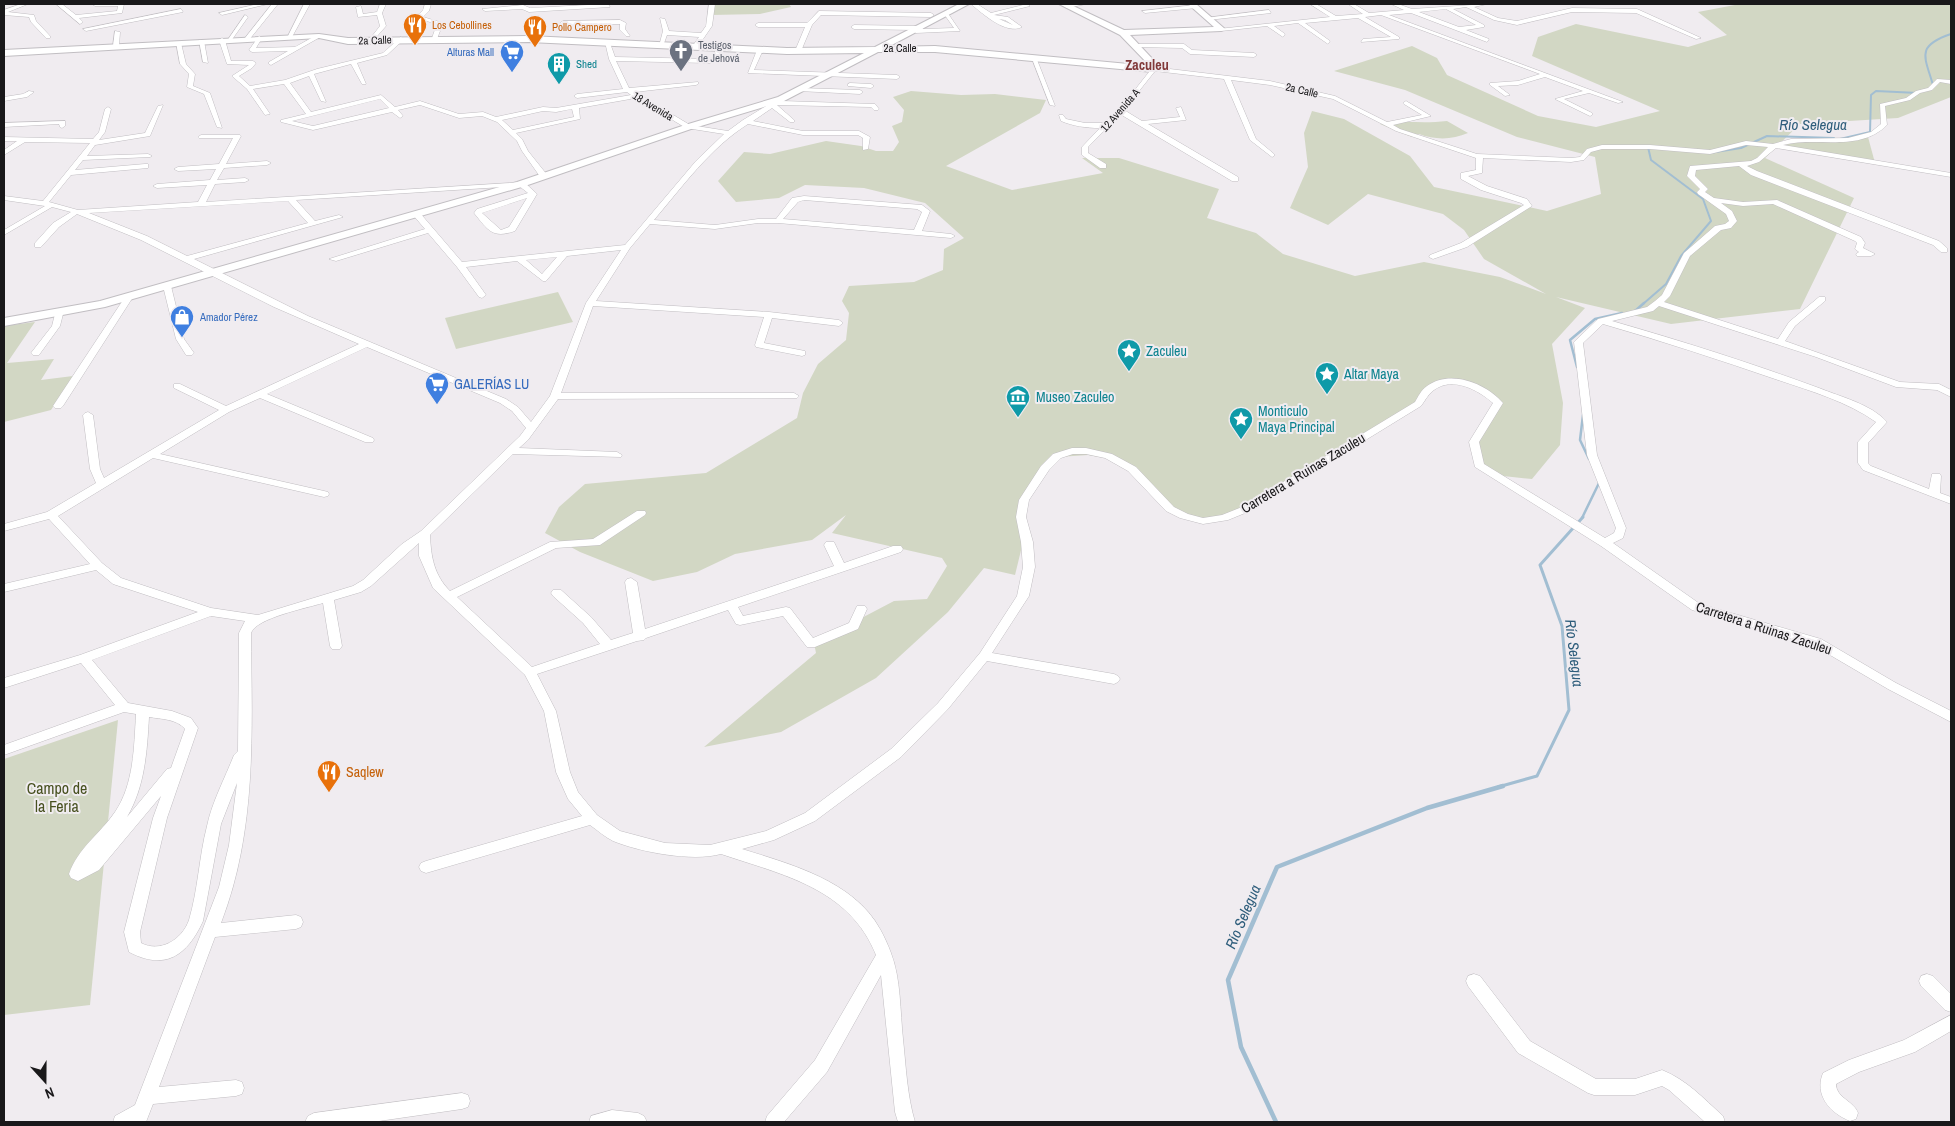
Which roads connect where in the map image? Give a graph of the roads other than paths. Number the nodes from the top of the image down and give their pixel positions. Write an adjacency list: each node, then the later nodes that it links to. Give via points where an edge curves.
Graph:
1 (25, 4): 34 (street)
2 (59, 4): 44 (street)
3 (95, 4): 4 (street)
4 (121, 4): 44 (street, via 120,12)
5 (231, 4): 30 (street)
6 (265, 4): 30 (street)
7 (274, 4): 72 (street)
8 (307, 4): 68 (street)
9 (383, 4): 37 (street)
10 (428, 4): 70 (street, via 419,18 440,23)
11 (712, 4): 63 (street, via 712,19)
12 (966, 4): 39 (street)
13 (974, 4): 25 (street, via 991,16)
14 (1083, 4): 20 (street)
15 (1313, 4): 47 (street)
16 (1351, 4): 40 (street)
17 (1394, 4): 31 (street)
18 (1437, 4): 27 (street)
19 (1484, 4): 22 (street)
20 (1065, 5): 61 (street)
21 (1194, 5): 33 (street); 46 (street)
22 (1467, 5): 27 (street); 71 (street, via 1496,19 1517,23 1572,10 1637,11)
23 (569, 6): 24 (street); 28 (street, via 529,10 523,7); 51 (street)
24 (608, 6)
25 (1027, 6)
26 (359, 7): 37 (street, via 360,16)
27 (1444, 7): 31 (street); 42 (street)
28 (484, 9)
29 (924, 9): 45 (street)
30 (234, 10): 36 (street)
31 (1408, 10): 38 (street); 49 (street)
32 (182, 11): 44 (street, via 87,30)
33 (1145, 11)
34 (4, 12): 67 (street, via 32,16)
35 (1269, 12): 46 (street)
36 (222, 13)
37 (379, 13): 74 (street, via 382,26)
38 (1380, 13): 40 (street); 81 (street)
39 (947, 14): 45 (street); 58 (street, via 958,30)
40 (1368, 15): 41 (street)
41 (1359, 16): 47 (street); 79 (street, via 1397,38)
42 (1464, 16): 49 (street); 57 (street, via 1482,26)
43 (245, 17): 73 (street)
44 (76, 18)
45 (934, 18): 52 (street, via 825,12 819,13); 58 (street)
46 (1208, 18): 56 (street)
47 (1335, 18): 50 (street)
48 (662, 19): 60 (street)
49 (1435, 20): 57 (street)
50 (1300, 22): 54 (street); 80 (street)
51 (563, 23): 62 (street, via 620,22); 76 (street)
52 (808, 24): 53 (street); 92 (street)
53 (758, 25)
54 (1269, 25): 56 (street); 64 (street)
55 (854, 27): 58 (street)
56 (1221, 29): 61 (street)
57 (1458, 29): 66 (street)
58 (918, 30): 89 (street)
59 (117, 32): 84 (street)
60 (666, 33): 63 (street); 85 (street)
61 (1123, 34): 86 (street)
62 (628, 35)
63 (703, 35): 87 (street)
64 (1283, 35)
65 (319, 36): 68 (street, 2a Calle); 74 (street, 2a Calle, via 348,41); 90 (street)
66 (1475, 36): 77 (street); 81 (street)
67 (48, 37)
68 (289, 37): 69 (street, 2a Calle)
69 (259, 38): 72 (street, 2a Calle); 90 (street, via 252,50)
70 (435, 38): 75 (street, 2a Calle); 76 (street, 2a Calle)
71 (1698, 38)
72 (247, 39): 73 (street, 2a Calle)
73 (225, 40): 78 (street, 2a Calle); 112 (street, via 229,62 253,63 235,76)
74 (372, 40): 75 (street, 2a Calle)
75 (401, 40): 99 (street, via 385,54)
76 (561, 40): 83 (street, 2a Calle)
77 (1487, 40)
78 (201, 41): 82 (street, 2a Calle); 97 (street)
79 (1363, 41)
80 (1328, 42)
81 (1457, 42): 102 (street)
82 (178, 43): 84 (street, 2a Calle); 148 (street, via 183,64 192,74 190,87 207,93)
83 (607, 43): 85 (street, 2a Calle); 96 (street, 18 Avenida)
84 (116, 46): 93 (street, 2a Calle)
85 (661, 46): 87 (street, 2a Calle)
86 (1137, 46): 94 (street, via 1184,46 1190,52); 100 (street, via 1154,64 1156,67)
87 (695, 47): 88 (street, 2a Calle)
88 (719, 48): 91 (street, 2a Calle); 96 (street, via 718,58 710,61)
89 (883, 48): 92 (street, 2a Calle); 95 (street, 2a Calle, via 942,49); 103 (street)
90 (295, 49): 98 (street)
91 (760, 50): 92 (street, 2a Calle); 103 (street, via 749,75)
92 (798, 50)
93 (4, 53)
94 (1254, 55)
95 (1033, 57): 100 (street, 2a Calle); 126 (street)
96 (612, 59): 113 (street, 18 Avenida)
97 (206, 62)
98 (271, 63)
99 (354, 63): 101 (street); 108 (street)
100 (1153, 69): 105 (street, 2a Calle); 133 (street, 12 Avenida A)
101 (311, 73): 106 (street); 122 (street)
102 (1544, 75): 117 (street); 118 (street, via 1518,83 1492,84)
103 (828, 76): 104 (street); 110 (street)
104 (897, 77)
105 (1227, 78): 143 (street, 2a Calle, via 1293,87 1335,98); 158 (street, via 1252,140)
106 (286, 82): 112 (street); 135 (street)
107 (1951, 82): 155 (street, via 1939,80 1908,99 1882,105 1884,125 1868,137 1802,140)
108 (364, 83)
109 (696, 83): 113 (street)
110 (813, 83): 111 (street); 114 (street)
111 (871, 86)
112 (249, 88): 134 (street)
113 (626, 89): 119 (street); 120 (street, 18 Avenida)
114 (800, 90): 116 (street); 123 (street)
115 (31, 92): 121 (street)
116 (860, 92)
117 (1589, 92): 124 (street); 136 (street, via 1558,99)
118 (1507, 95)
119 (578, 96)
120 (637, 96): 128 (street); 147 (street, 18 Avenida)
121 (4, 99)
122 (324, 102)
123 (776, 102): 132 (street, via 873,105); 140 (street); 141 (street); 147 (street)
124 (1620, 102)
125 (1406, 103): 143 (street, via 1428,116)
126 (1053, 105)
127 (162, 106): 154 (street, via 148,135)
128 (575, 107): 139 (street, via 543,109); 149 (street, via 578,118)
129 (393, 108): 135 (street, via 381,97); 135 (street, via 313,128 283,121); 137 (street); 139 (street, via 420,103 459,116 483,114)
130 (1179, 108): 142 (street, via 1184,120)
131 (108, 109): 154 (street, via 102,132)
132 (876, 109)
133 (1120, 111): 142 (street); 145 (street, 12 Avenida A)
134 (268, 114)
135 (310, 114)
136 (1590, 114)
137 (400, 116)
138 (1061, 116): 145 (street, via 1070,123 1092,127)
139 (496, 119): 149 (street)
140 (746, 120): 150 (street); 156 (street, via 803,133 859,133 867,137)
141 (792, 121)
142 (1142, 123): 171 (street)
143 (1385, 124): 160 (street, 2a Calle)
144 (4, 125): 146 (street, via 63,122)
145 (1107, 125): 166 (street, 12 Avenida A, via 1084,150 1084,154)
146 (62, 126)
147 (688, 126): 150 (street, 18 Avenida); 169 (street)
148 (220, 127)
149 (512, 132): 169 (street)
150 (729, 133): 186 (street)
151 (201, 137): 165 (street, via 238,136)
152 (4, 140): 153 (street)
153 (22, 141): 154 (street); 157 (street)
154 (94, 142): 161 (street)
155 (1774, 147): 160 (street, 2a Calle, via 1749,144 1710,152 1602,147 1589,150 1582,159 1571,160); 163 (street, via 1758,161); 170 (street, 2a Calle)
156 (865, 149)
157 (4, 153)
158 (1272, 155)
159 (148, 156): 161 (street)
160 (1480, 157): 198 (street, via 1479,171 1464,178 1524,201 1528,206 1464,245)
161 (80, 158): 168 (street)
162 (266, 163): 165 (street)
163 (1740, 164): 179 (street, via 1693,168 1691,176 1704,189 1701,192); 195 (street, via 1754,173 1936,243)
164 (145, 166): 168 (street)
165 (220, 166): 167 (street); 173 (street)
166 (1103, 166)
167 (178, 168)
168 (68, 173): 181 (street)
169 (544, 176): 174 (street)
170 (1951, 176)
171 (1235, 179)
172 (245, 180): 173 (street)
173 (212, 182): 175 (street); 180 (street)
174 (521, 184): 176 (street); 178 (street); 184 (street)
175 (157, 186)
176 (533, 194): 176 (street, via 512,229 506,232 494,231 478,213)
177 (4, 198): 181 (street, via 31,199)
178 (290, 198): 180 (street); 188 (street)
179 (1713, 199): 197 (street, via 1743,204 1774,202 1858,238 1859,249 1871,254); 208 (street, via 1733,221 1718,228 1687,256 1666,296)
180 (201, 203): 183 (street)
181 (48, 204): 183 (street); 190 (street)
182 (786, 211): 186 (street, via 725,222); 187 (street); 191 (street, via 795,200 804,198 919,207 926,212)
183 (76, 212): 193 (street, via 56,225); 199 (street)
184 (417, 215): 189 (street); 203 (street)
185 (339, 217): 188 (street)
186 (651, 220): 187 (street, via 715,227); 194 (street)
187 (778, 221): 191 (street)
188 (312, 224): 199 (street)
189 (429, 230): 200 (street); 202 (street)
190 (4, 233)
191 (917, 233): 192 (street)
192 (951, 236)
193 (38, 245)
194 (627, 247): 196 (street); 209 (street)
195 (1944, 250)
196 (564, 254): 201 (street); 201 (street, via 543,280)
197 (1860, 254)
198 (1433, 257)
199 (186, 259): 203 (street)
200 (333, 259)
201 (519, 259): 202 (street)
202 (460, 265): 205 (street)
203 (211, 273): 204 (street); 216 (street)
204 (167, 286): 206 (street); 218 (street, via 180,339)
205 (482, 295)
206 (128, 297): 210 (street); 225 (street)
207 (1822, 299): 215 (street, via 1792,324)
208 (1658, 303): 212 (street, via 1650,309); 215 (street)
209 (590, 304): 211 (street); 223 (street)
210 (59, 314): 213 (street); 217 (street, via 56,326)
211 (769, 316): 214 (street); 219 (street, via 759,345)
212 (1601, 321): 236 (street, via 1820,390 1867,410 1882,422 1863,442 1863,463 1875,472); 242 (street, via 1578,342 1592,455 1621,528 1619,535)
213 (4, 322)
214 (839, 323)
215 (1780, 342): 221 (street, via 1899,385 1939,387)
216 (364, 345): 222 (street); 228 (street, via 503,401 515,409)
217 (36, 353)
218 (189, 353)
219 (802, 353)
220 (177, 386): 226 (street)
221 (1951, 394)
222 (261, 395): 226 (street); 229 (street)
223 (555, 396): 224 (street); 228 (street)
224 (794, 396)
225 (58, 406)
226 (226, 410): 231 (street)
227 (88, 415): 234 (street, via 95,469)
228 (531, 428): 230 (street)
229 (370, 440)
230 (512, 451): 232 (street); 241 (street)
231 (151, 455): 234 (street); 235 (street)
232 (617, 455)
233 (1936, 476): 236 (street)
234 (102, 485): 239 (street)
235 (324, 494)
236 (1934, 495): 237 (street)
237 (1951, 501)
238 (641, 513): 250 (street, via 596,542 554,545)
239 (51, 515): 240 (street); 245 (street)
240 (4, 527)
241 (425, 534): 250 (street, Carretera a Ruinas Zaculeu, via 426,556 436,585); 251 (street, via 406,546 368,582)
242 (1605, 543): 259 (street, Carretera a Ruinas Zaculeu, via 1478,466 1474,442 1498,403 1488,392 1465,383 1443,382 1429,389 1418,404 1246,509 1224,518 1203,521 1183,516 1170,509 1131,468 1100,453 1072,451 1057,456 1024,500 1022,517 1029,567 1022,596); 266 (street, Carretera a Ruinas Zaculeu, via 1696,607 1817,642)
243 (830, 545): 246 (street)
244 (897, 548): 246 (street)
245 (98, 566): 248 (street); 254 (street, via 117,581)
246 (840, 569): 252 (street)
247 (631, 582): 256 (street)
248 (4, 588)
249 (557, 594): 258 (street, via 587,620)
250 (450, 596): 261 (street, Carretera a Ruinas Zaculeu)
251 (328, 598): 255 (street); 257 (street)
252 (731, 605): 253 (street, via 740,621 786,611 811,644 854,626); 256 (street)
253 (862, 609)
254 (210, 612): 255 (street); 260 (street)
255 (258, 619): 267 (street, via 248,625 244,633)
256 (640, 636): 258 (street)
257 (336, 646)
258 (609, 646): 261 (street)
259 (984, 656): 262 (street); 271 (street, Carretera a Ruinas Zaculeu, via 943,706 896,753 810,817 769,836)
260 (84, 658): 263 (street); 264 (street)
261 (530, 672): 270 (street, Carretera a Ruinas Zaculeu, via 550,711 563,772 574,795)
262 (1114, 680)
263 (4, 683)
264 (124, 707): 265 (street); 268 (street)
265 (143, 711): 269 (street, via 172,716 186,721 192,728); 269 (street, via 139,758 130,796 120,816 82,861 78,876 94,866)
266 (1951, 716)
267 (245, 744): 269 (street, via 214,824 196,921 190,935 170,951 144,954 134,947 134,920 160,818); 274 (street, via 242,805 230,873)
268 (4, 750)
269 (178, 766)
270 (592, 819): 271 (street, Carretera a Ruinas Zaculeu, via 616,836 666,848); 272 (street)
271 (723, 849): 275 (street, via 778,866 834,894 869,923)
272 (426, 868)
273 (296, 922): 274 (street)
274 (211, 931): 282 (street)
275 (884, 955): 288 (street, via 821,1066); 289 (street)
276 (1474, 981): 290 (street, via 1524,1047 1540,1057 1594,1087 1635,1087 1662,1078 1675,1084)
277 (1927, 981): 278 (street)
278 (1951, 1005)
279 (1951, 1023): 283 (street, via 1909,1046 1829,1079 1828,1093)
280 (236, 1088): 282 (street)
281 (462, 1101): 285 (street)
282 (143, 1109): 284 (street)
283 (1850, 1113)
284 (121, 1122)
285 (314, 1122)
286 (597, 1122): 287 (street, via 612,1119)
287 (638, 1122)
288 (773, 1122)
289 (906, 1122)
290 (1717, 1122)

